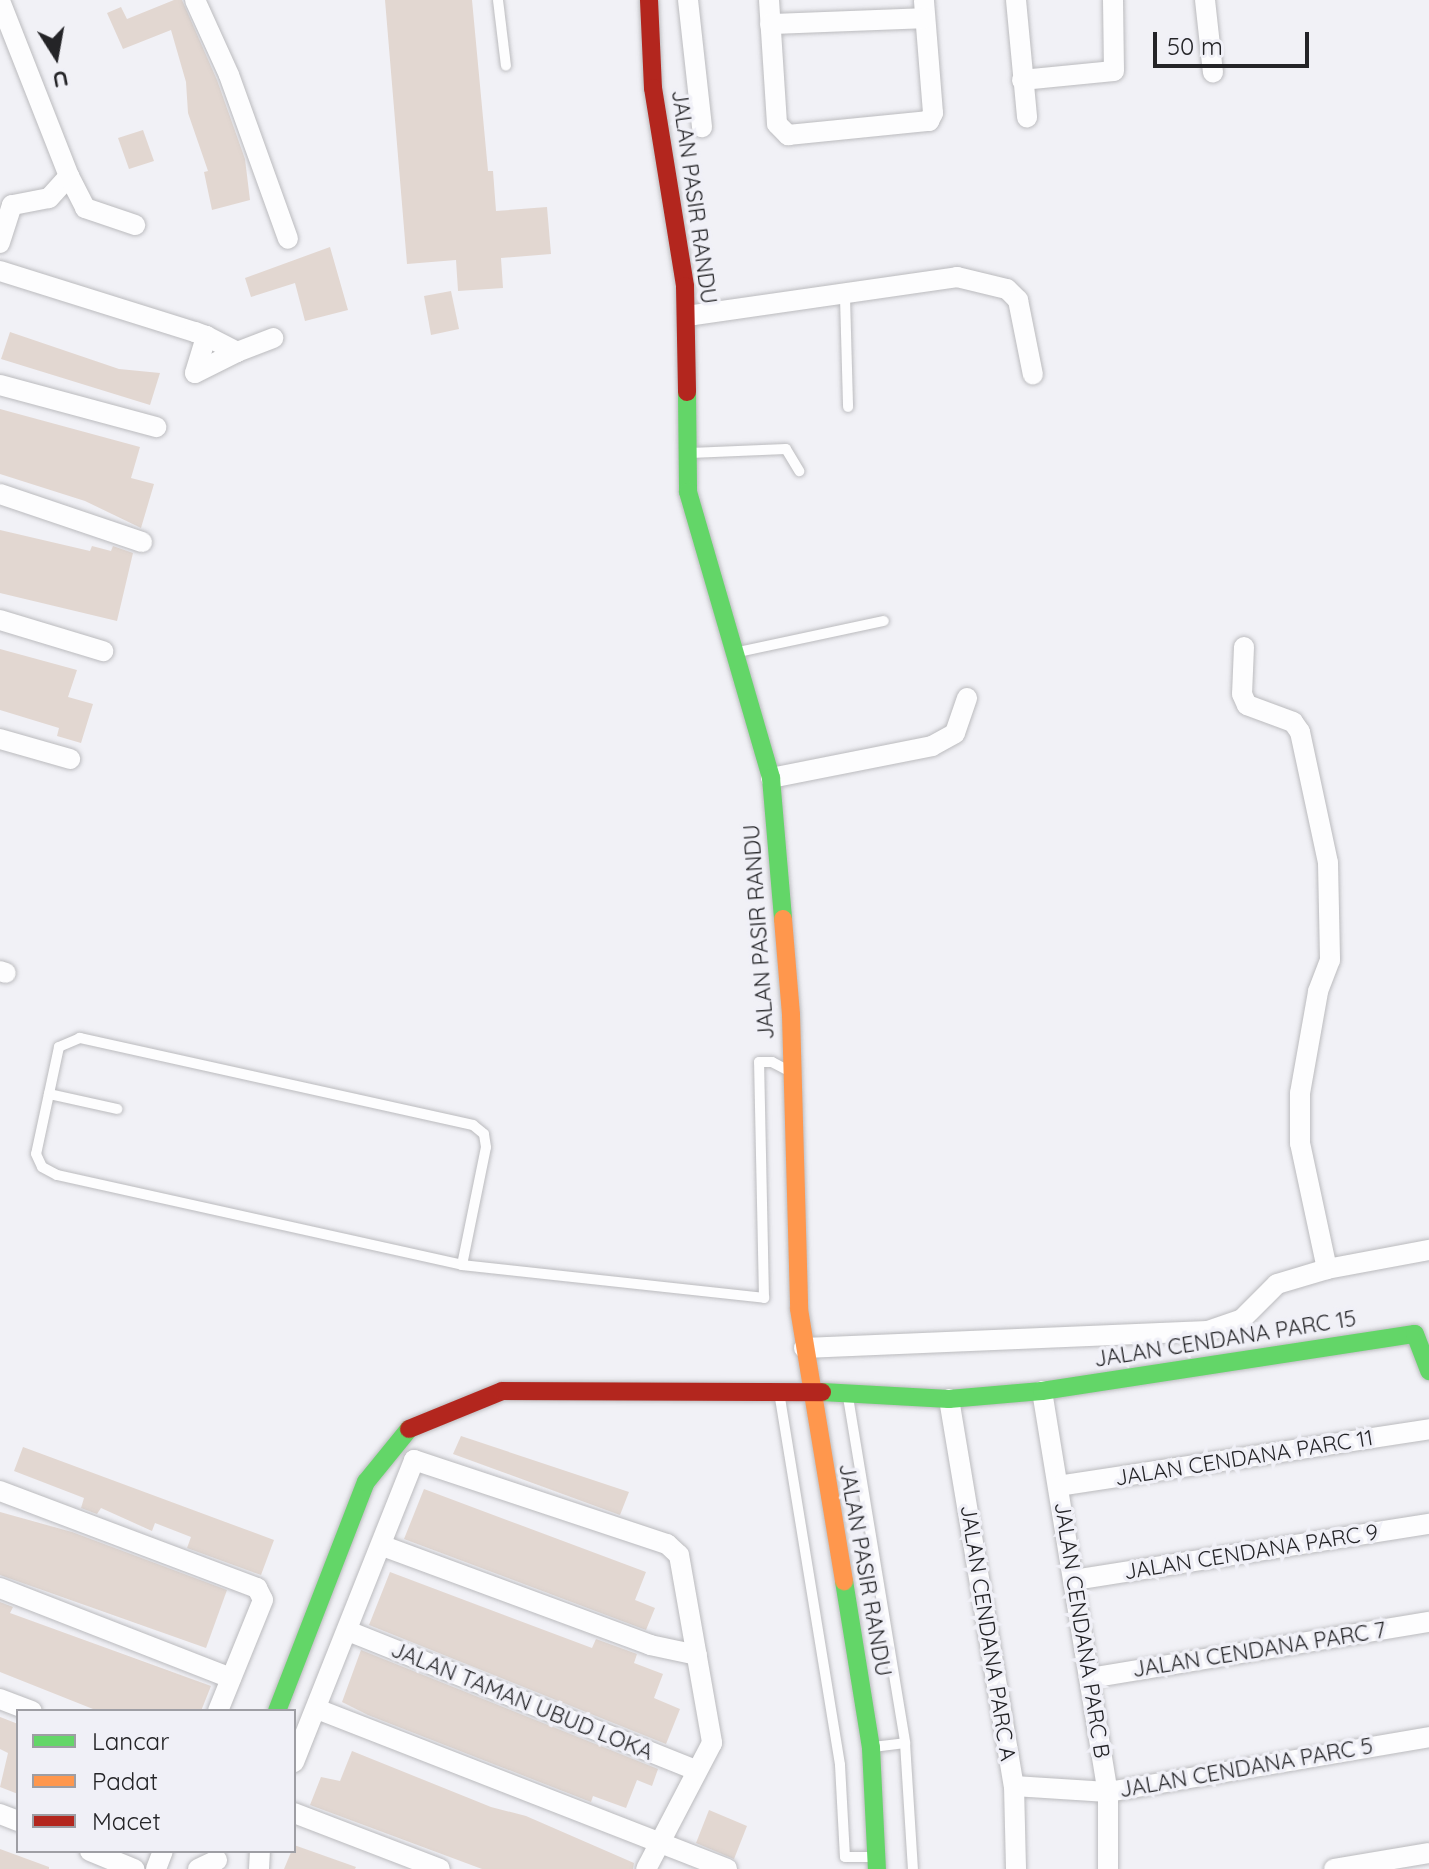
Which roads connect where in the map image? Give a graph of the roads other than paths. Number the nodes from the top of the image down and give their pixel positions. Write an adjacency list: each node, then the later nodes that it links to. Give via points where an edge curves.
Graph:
1 (195, 0): 21 (street, via 229,75)
2 (498, 0): 12 (lane)
3 (649, 0): 25 (main road, JALAN PASIR RANDU, via 653,88 681,245)
4 (688, 0): 16 (street)
5 (769, 0): 11 (street)
6 (1016, 0): 14 (street)
7 (1113, 0): 14 (street, via 1114,71)
8 (1205, 0): 13 (street)
9 (0, 1): 17 (street)
10 (925, 9): 11 (street); 11 (street, via 933,113 929,121 788,135 777,124)
11 (770, 24)
12 (506, 66)
13 (1213, 73)
14 (1022, 80): 15 (street)
15 (1027, 117)
16 (702, 127)
17 (69, 176): 18 (street); 19 (street)
18 (49, 198): 19 (street); 22 (street, via 12,205)
19 (85, 208): 20 (street)
20 (135, 225)
21 (288, 239)
22 (0, 243)
23 (0, 271): 26 (street)
24 (845, 297): 25 (street); 29 (street, via 957,277 1007,289 1018,300); 31 (lane)
25 (687, 316): 33 (main road, JALAN PASIR RANDU)
26 (206, 336): 28 (street); 28 (street, via 195,373)
27 (273, 338): 28 (street)
28 (237, 352)
29 (1033, 375)
30 (0, 385): 32 (street)
31 (848, 407)
32 (156, 427)
33 (684, 454): 34 (lane, via 786,449); 41 (main road, JALAN PASIR RANDU, via 688,492)
34 (799, 471)
35 (0, 494): 36 (street)
36 (142, 542)
37 (0, 620): 40 (street)
38 (884, 621): 41 (lane)
39 (1244, 647): 51 (street, via 1242,694 1247,705 1293,722 1300,732 1328,863 1330,960 1318,992 1300,1093 1300,1143)
40 (103, 651)
41 (736, 653): 45 (main road, JALAN PASIR RANDU)
42 (967, 698): 45 (street, via 955,733 932,746)
43 (0, 739): 44 (street)
44 (70, 759)
45 (771, 778): 46 (main road, JALAN PASIR RANDU)
46 (791, 1072): 50 (lane, via 759,1062 764,1298); 52 (main road, JALAN PASIR RANDU)
47 (49, 1094): 48 (lane); 50 (lane, via 36,1154 42,1167 57,1175); 50 (lane, via 59,1047 80,1038 473,1125 484,1134 486,1147)
48 (117, 1109)
49 (1429, 1250): 51 (street)
50 (462, 1265)
51 (1327, 1269): 52 (street, via 1277,1284 1242,1319 1208,1331)
52 (804, 1348): 55 (main road, JALAN PASIR RANDU)
53 (1429, 1371): 56 (main road, JALAN CENDANA PARC 15, via 1415,1334)
54 (779, 1390): 55 (main road, JALAN CENDANA PARC 15); 74 (main road, JALAN CENDANA PARC 15, via 502,1391 405,1431 366,1482); 88 (lane, via 840,1765 845,1857)
55 (811, 1391): 57 (main road, JALAN CENDANA PARC 15); 78 (main road, JALAN PASIR RANDU)
56 (1042, 1391): 58 (main road, JALAN CENDANA PARC 15); 60 (street, JALAN CENDANA PARC B)
57 (848, 1395): 58 (main road, JALAN CENDANA PARC 15); 77 (lane)
58 (949, 1399): 81 (street, JALAN CENDANA PARC A)
59 (1429, 1429): 60 (street, JALAN CENDANA PARC 11)
60 (1058, 1486): 64 (street, JALAN CENDANA PARC B)
61 (0, 1491): 69 (street, via 257,1588 263,1600)
62 (1429, 1524): 64 (street, JALAN CENDANA PARC 9)
63 (383, 1546): 67 (street); 68 (street, via 650,1645); 68 (street, via 414,1460 667,1544 679,1555)
64 (1074, 1580): 70 (street, JALAN CENDANA PARC B)
65 (0, 1588): 69 (street)
66 (1429, 1622): 70 (street, JALAN CENDANA PARC 7)
67 (348, 1631): 75 (street); 80 (street, JALAN TAMAN UBUD LOKA)
68 (697, 1655): 80 (street, via 712,1743)
69 (231, 1678): 73 (street)
70 (1090, 1678): 82 (street, JALAN CENDANA PARC B)
71 (0, 1699): 72 (street)
72 (27, 1709)
73 (219, 1709)
74 (278, 1709)
75 (317, 1709): 79 (street); 84 (street)
76 (1429, 1737): 82 (street, JALAN CENDANA PARC 5)
77 (905, 1743): 78 (lane); 94 (lane)
78 (871, 1748): 88 (main road, JALAN PASIR RANDU)
79 (296, 1757)
80 (696, 1770): 84 (street)
81 (1014, 1786): 82 (street, JALAN CENDANA PARC 5); 95 (street, JALAN CENDANA PARC A)
82 (1108, 1792): 96 (street, JALAN CENDANA PARC B)
83 (296, 1814): 91 (street)
84 (658, 1840): 92 (street); 93 (street)
85 (95, 1853): 89 (street)
86 (1429, 1853): 97 (street)
87 (219, 1860): 90 (street)
88 (877, 1863)
89 (134, 1869)
90 (198, 1869)
91 (440, 1869)
92 (646, 1869)
93 (727, 1869)
94 (913, 1869)
95 (1016, 1869)
96 (1108, 1869)
97 (1334, 1869)

